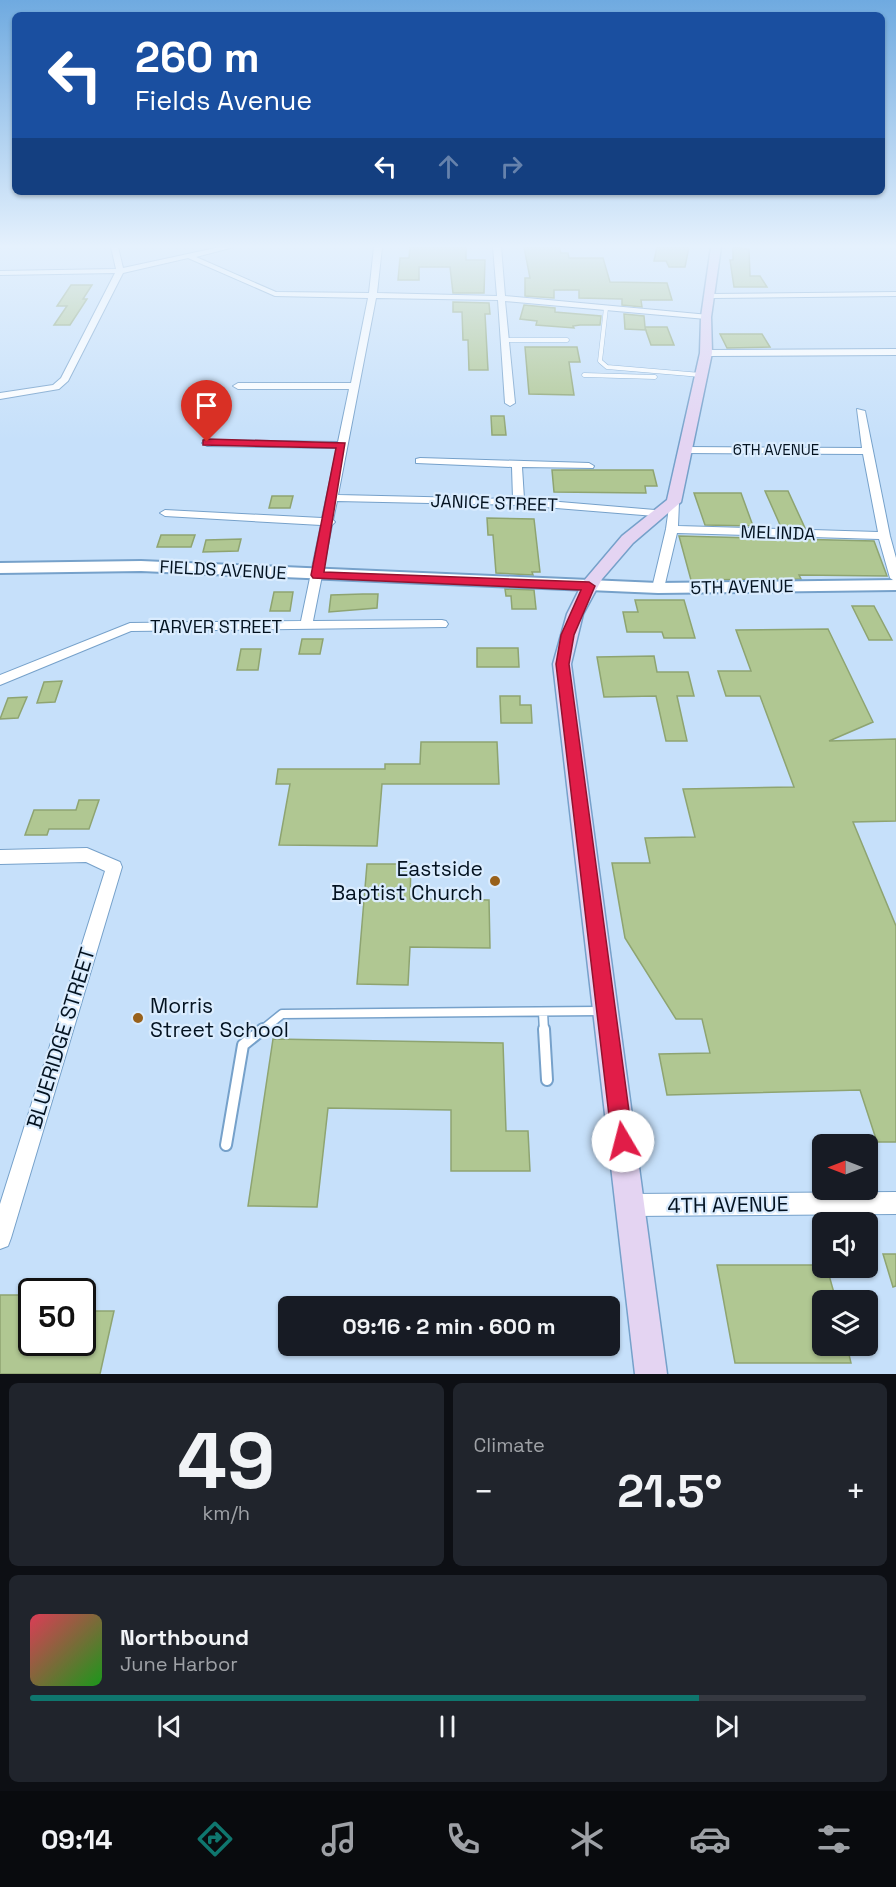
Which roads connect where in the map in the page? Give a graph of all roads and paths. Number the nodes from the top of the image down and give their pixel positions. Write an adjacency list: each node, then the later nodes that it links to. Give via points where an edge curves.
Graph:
1 (100, 311): 17 (street, via 65,379 56,387)
2 (370, 311): 16 (street)
3 (502, 311): 8 (street)
4 (606, 311): 13 (lane, via 600,362 626,371)
5 (641, 311): 7 (street)
6 (707, 311): 7 (main road)
7 (706, 317): 11 (main road)
8 (505, 340): 9 (lane); 18 (street)
9 (567, 340)
10 (896, 352): 11 (street)
11 (706, 353): 14 (main road)
12 (585, 375): 13 (lane)
13 (679, 375): 14 (lane)
14 (701, 375): 22 (main road)
15 (238, 386): 16 (street)
16 (355, 386): 21 (street)
17 (0, 396)
18 (510, 403)
19 (860, 411): 23 (street)
20 (207, 442): 21 (street)
21 (341, 445): 27 (street)
22 (684, 450): 23 (street, 6TH AVENUE); 29 (main road)
23 (868, 451): 34 (street)
24 (420, 461): 25 (street)
25 (517, 465): 26 (street); 28 (street)
26 (589, 466)
27 (333, 498): 28 (street, JANICE STREET); 32 (street)
28 (519, 502): 31 (street, JANICE STREET)
29 (674, 502): 31 (main road); 33 (street)
30 (165, 513): 32 (street)
31 (655, 513): 39 (main road)
32 (329, 522): 36 (street)
33 (672, 530): 34 (street, MELINDA); 40 (street)
34 (884, 536): 37 (street)
35 (0, 568): 36 (street, FIELDS AVENUE, via 141,566)
36 (317, 575): 39 (street, FIELDS AVENUE); 42 (street)
37 (896, 578)
38 (896, 585): 40 (street, 5TH AVENUE)
39 (589, 586): 40 (street, 5TH AVENUE); 45 (main road, via 567,635 562,664)
40 (658, 588)
41 (442, 624): 42 (street, TARVER STREET)
42 (306, 626): 43 (street, TARVER STREET, via 130,627)
43 (0, 680)
44 (0, 857): 51 (street, BLUERIDGE STREET, via 87,855 114,867)
45 (606, 1011): 46 (lane); 50 (main road)
46 (543, 1012): 47 (lane); 48 (lane, via 282,1014 243,1045)
47 (547, 1080)
48 (226, 1145)
49 (896, 1203): 50 (street, 4TH AVENUE)
50 (631, 1205): 52 (main road)
51 (0, 1238)
52 (651, 1374)

